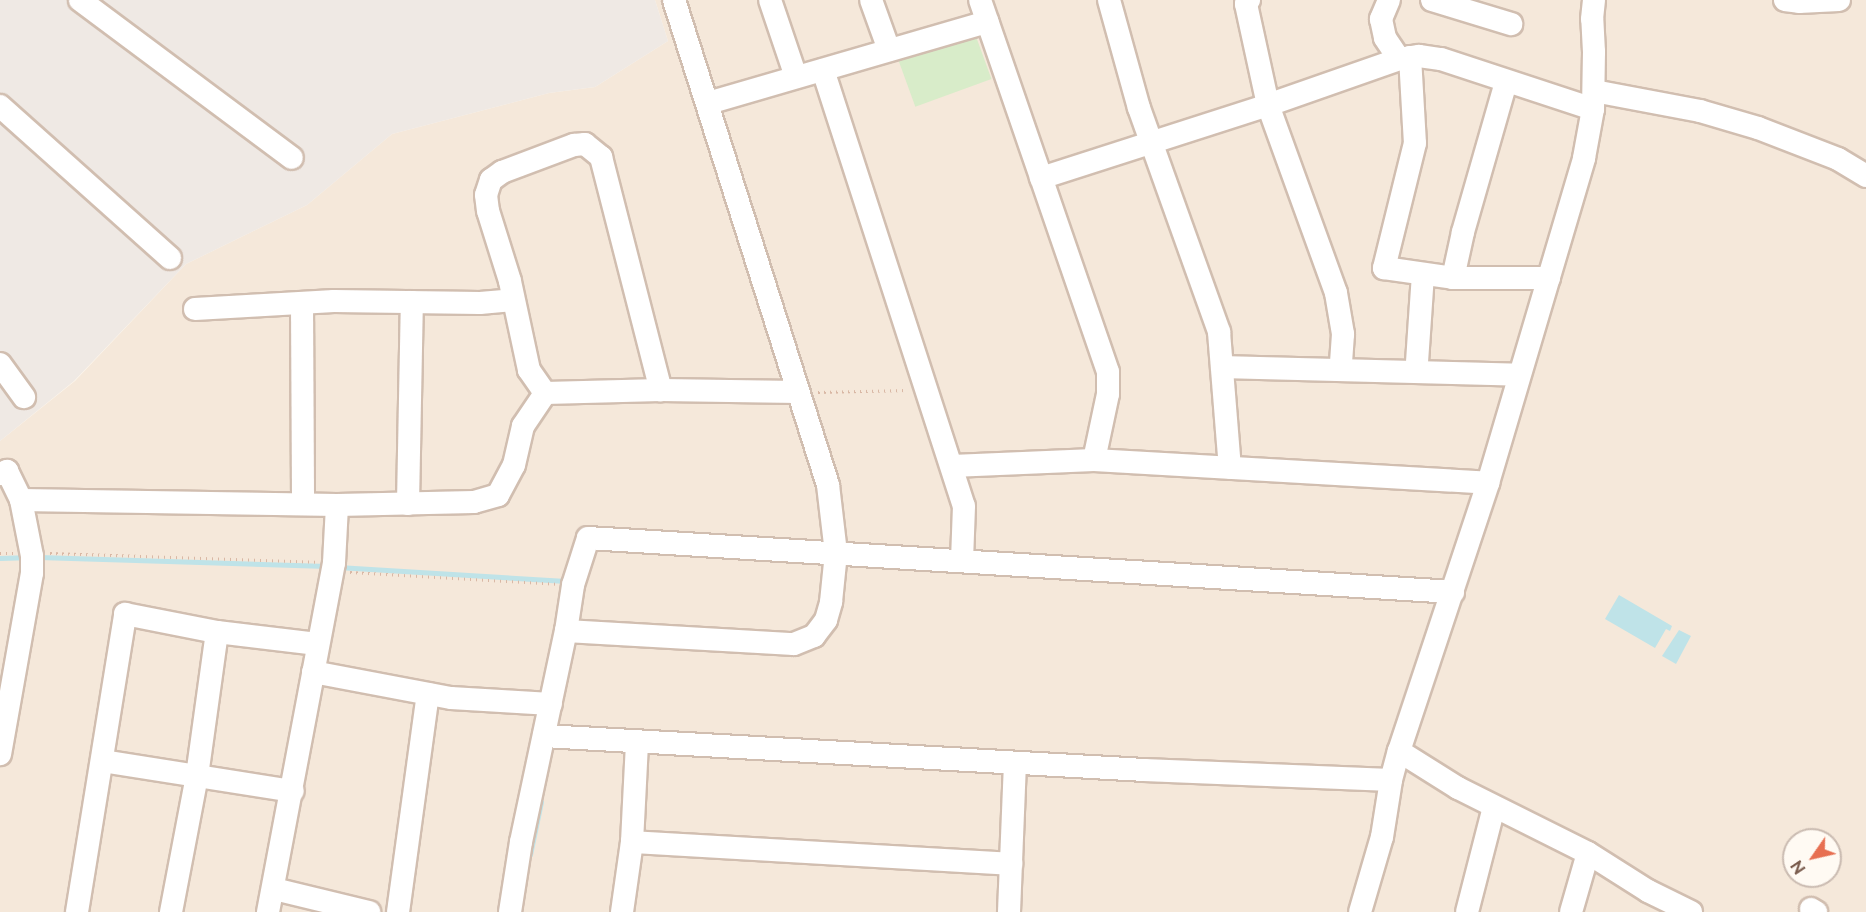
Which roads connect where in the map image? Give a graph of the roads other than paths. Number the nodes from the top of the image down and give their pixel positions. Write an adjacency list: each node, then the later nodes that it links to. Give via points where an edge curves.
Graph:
1 (80, 0): 25 (street)
2 (674, 0): 21 (street)
3 (770, 0): 18 (street)
4 (871, 0): 15 (street)
5 (980, 0): 13 (street)
6 (1109, 0): 24 (street)
7 (1389, 0): 16 (street, via 1381,19 1385,38)
8 (1432, 0): 14 (street)
9 (1594, 0): 20 (street)
10 (1785, 0): 11 (street)
11 (1839, 0)
12 (1245, 1): 22 (street)
13 (987, 22): 15 (street); 27 (street)
14 (1511, 24)
15 (889, 50): 17 (street)
16 (1405, 58): 19 (street, via 1441,59); 22 (street); 29 (street, via 1415,143 1384,268)
17 (823, 69): 18 (street); 46 (street)
18 (796, 77): 21 (street)
19 (1506, 82): 20 (street); 30 (street)
20 (1594, 100): 26 (street, via 1700,111 1838,159); 31 (street, via 1584,158)
21 (708, 103): 42 (street)
22 (1268, 105): 24 (street); 36 (street, via 1336,293 1343,334)
23 (0, 106): 28 (street)
24 (1151, 142): 27 (street); 39 (street, via 1220,332)
25 (292, 158)
26 (1866, 176)
27 (1041, 178): 45 (street, via 1108,372 1108,394)
28 (170, 258)
29 (1423, 273): 30 (street); 37 (street)
30 (1453, 278): 31 (street)
31 (1549, 278): 40 (street)
32 (513, 300): 33 (street); 41 (street, via 488,211 486,195 491,180 502,172 585,144 601,157); 43 (street, via 529,370)
33 (412, 302): 34 (street); 52 (street)
34 (302, 303): 35 (street); 51 (street)
35 (195, 309)
36 (1341, 362)
37 (1417, 362)
38 (0, 364): 44 (street)
39 (1222, 367): 40 (street); 47 (street)
40 (1519, 375): 49 (street)
41 (661, 390): 42 (street); 43 (street)
42 (798, 392): 54 (street, via 828,485)
43 (545, 393): 52 (street, via 523,426 514,465 498,495 474,502)
44 (24, 397)
45 (1094, 460): 46 (street); 47 (street)
46 (952, 466): 55 (street, via 964,506)
47 (1230, 468): 49 (street)
48 (0, 474): 50 (street, via 7,471)
49 (1488, 483): 56 (street)
50 (21, 500): 51 (street); 66 (street, via 32,573)
51 (303, 504): 53 (street)
52 (408, 504): 53 (street)
53 (337, 505): 59 (street, via 334,563)
54 (836, 553): 55 (street); 57 (street, via 826,620 814,636 794,644); 57 (street, via 588,538 573,585)
55 (962, 561): 56 (street)
56 (1453, 592): 65 (street)
57 (566, 631): 62 (street)
58 (217, 632): 59 (street); 67 (street, via 125,614); 69 (street)
59 (317, 644): 60 (street)
60 (313, 672): 61 (street); 71 (street)
61 (428, 694): 62 (street); 82 (street)
62 (550, 704): 63 (street)
63 (544, 736): 64 (street); 83 (street)
64 (637, 742): 68 (street); 73 (street)
65 (1399, 751): 70 (street); 72 (street)
66 (0, 754)
67 (103, 761): 69 (street); 78 (street)
68 (1015, 763): 70 (street); 75 (street)
69 (197, 776): 71 (street); 79 (street)
70 (1391, 780): 86 (street, via 1382,837)
71 (293, 791): 76 (street)
72 (1494, 807): 74 (street); 87 (street)
73 (632, 842): 75 (street); 84 (street)
74 (1588, 853): 77 (street); 88 (street)
75 (1011, 864): 85 (street)
76 (274, 889): 80 (street); 81 (street)
77 (1679, 909)
78 (77, 912)
79 (171, 912)
80 (268, 912)
81 (369, 912)
82 (398, 912)
83 (510, 912)
84 (622, 912)
85 (1009, 912)
86 (1360, 912)
87 (1467, 912)
88 (1571, 912)

